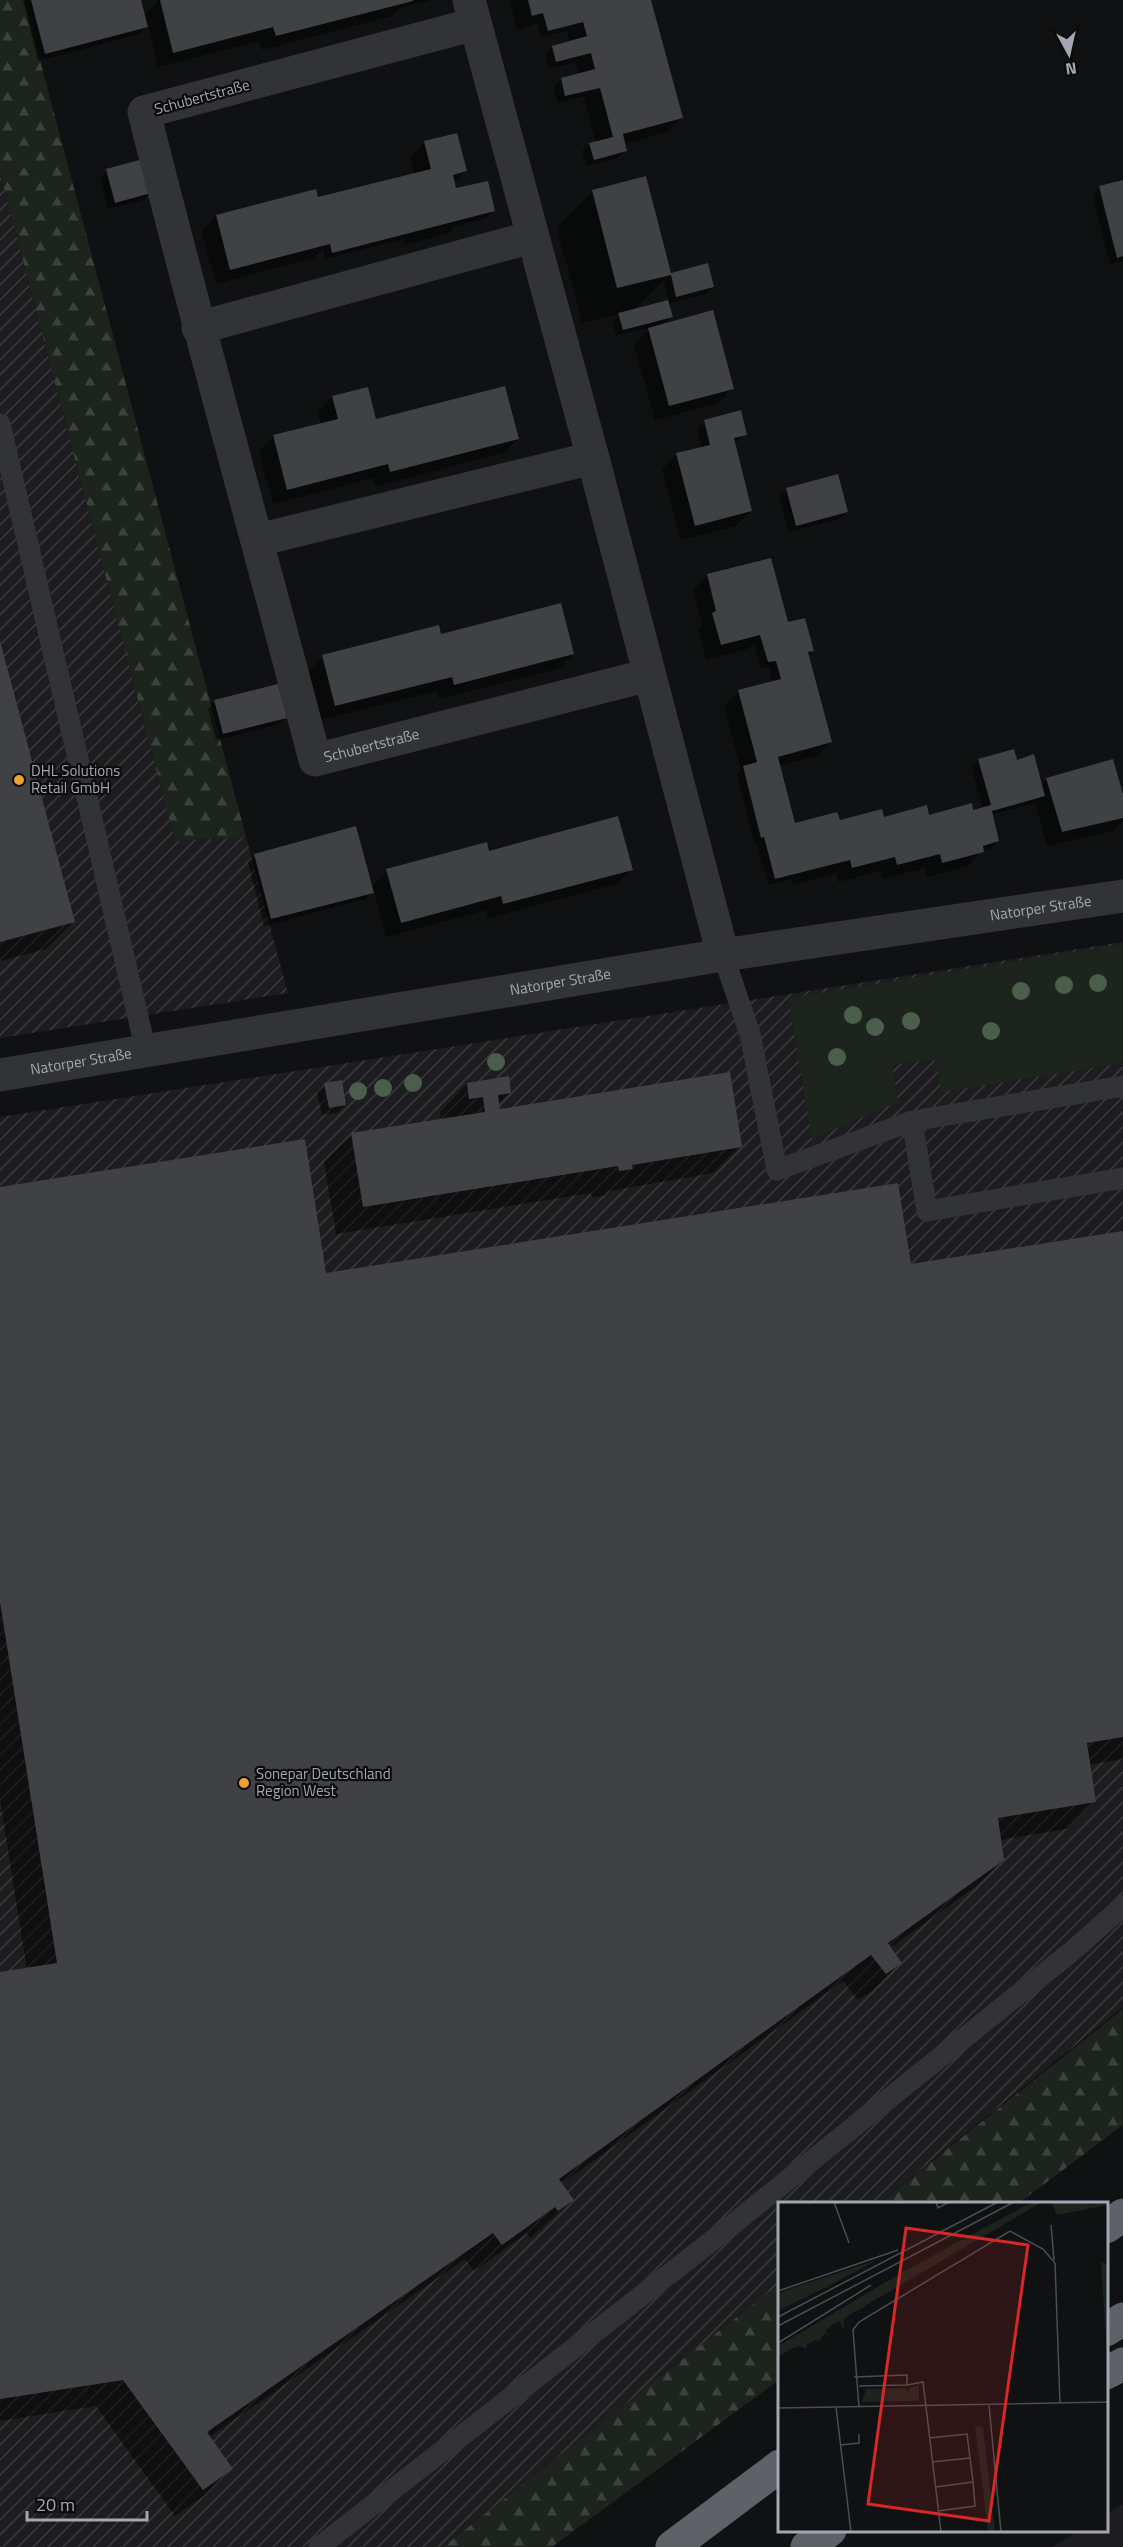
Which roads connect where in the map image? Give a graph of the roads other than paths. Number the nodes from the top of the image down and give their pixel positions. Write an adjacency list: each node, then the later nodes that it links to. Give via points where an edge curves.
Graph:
1 (472, 12): 2 (street, Schubertstraße); 3 (street, Schubertstraße, via 144,112)
2 (532, 237): 3 (street); 5 (street, Schubertstraße)
3 (198, 328): 6 (street, Schubertstraße)
4 (0, 424): 10 (lane)
5 (593, 458): 6 (street); 7 (street, Schubertstraße)
6 (258, 540): 7 (street, Schubertstraße, via 315,760)
7 (649, 675): 9 (street, Schubertstraße)
8 (1123, 896): 9 (street, Natorper Straße)
9 (723, 955): 10 (street, Natorper Straße); 13 (lane, via 750,1034 777,1170)
10 (146, 1051): 11 (street, Natorper Straße)
11 (0, 1075)
12 (1123, 1086): 13 (lane)
13 (912, 1121): 14 (lane, via 927,1211)
14 (1123, 1178)
15 (1123, 1906): 24 (lane, via 718,2236)
16 (1123, 2215): 17 (highway)
17 (1108, 2226)
18 (1123, 2319): 19 (highway)
19 (1108, 2330)
20 (1123, 2364): 21 (highway)
21 (1108, 2372)
22 (778, 2468): 25 (highway)
23 (827, 2532): 26 (highway)
24 (320, 2547)
25 (672, 2547)
26 (807, 2547)

